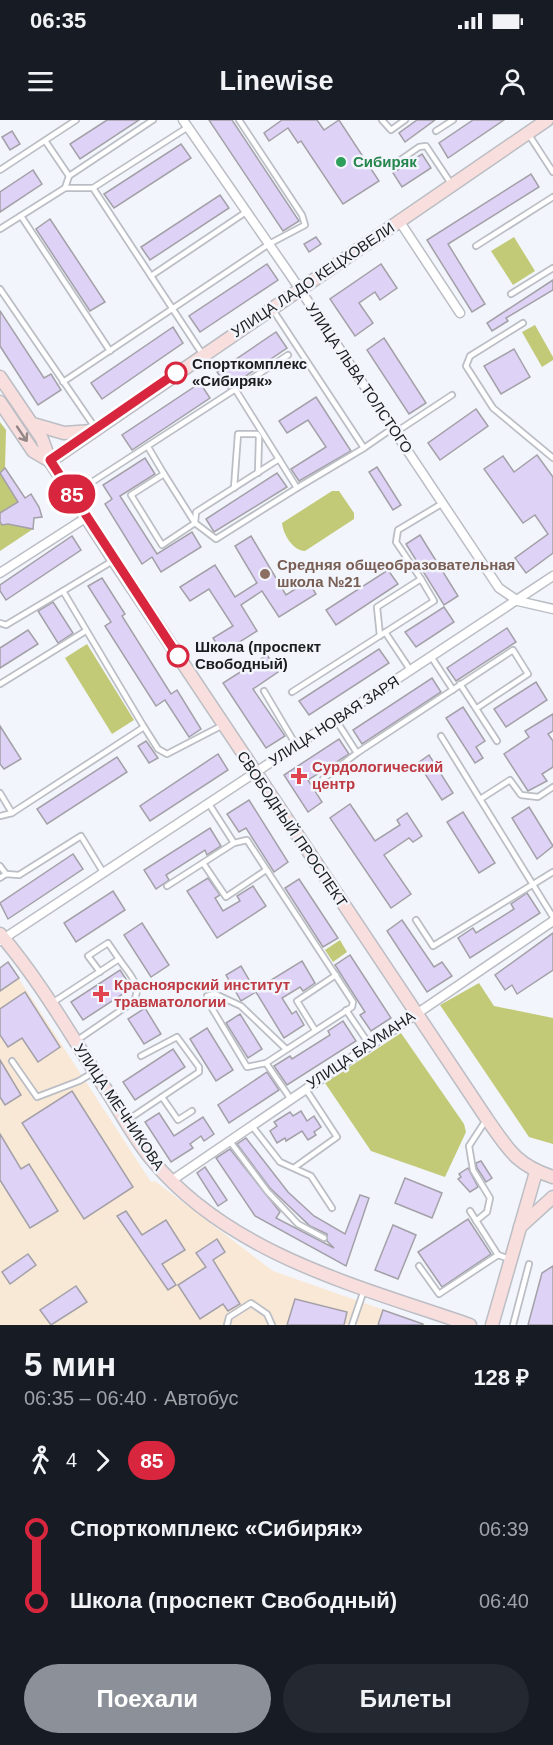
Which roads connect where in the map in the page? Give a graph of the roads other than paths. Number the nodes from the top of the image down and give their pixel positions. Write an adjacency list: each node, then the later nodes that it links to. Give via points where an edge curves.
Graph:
1 (76, 120): 11 (lane)
2 (153, 120): 15 (lane)
3 (239, 120): 24 (lane, via 305,225)
4 (382, 120): 5 (lane, via 391,130)
5 (405, 120)
6 (453, 120): 9 (lane)
7 (547, 120): 10 (main road, УЛИЦА ЛАДО КЕЦХОВЕЛИ)
8 (186, 123): 18 (lane); 20 (street, УЛИЦА ЛЬВА ТОЛСТОГО)
9 (436, 131)
10 (528, 133): 14 (lane); 16 (main road, УЛИЦА ЛАДО КЕЦХОВЕЛИ)
11 (46, 142): 13 (lane); 15 (lane)
12 (396, 163): 16 (lane, via 426,146)
13 (0, 170)
14 (553, 172)
15 (69, 176): 17 (lane)
16 (452, 185): 22 (main road, УЛИЦА ЛАДО КЕЦХОВЕЛИ)
17 (65, 188): 18 (lane); 21 (lane)
18 (93, 188): 27 (lane)
19 (553, 197): 25 (lane)
20 (247, 212): 24 (street, УЛИЦА ЛЬВА ТОЛСТОГО); 27 (lane)
21 (21, 216): 23 (lane); 35 (lane)
22 (400, 222): 29 (main road, УЛИЦА ЛАДО КЕЦХОВЕЛИ); 33 (street)
23 (0, 229)
24 (269, 244): 29 (street, УЛИЦА ЛЬВА ТОЛСТОГО); 31 (lane)
25 (476, 246)
26 (553, 268): 30 (lane)
27 (151, 276): 31 (lane)
28 (0, 288): 39 (lane)
29 (300, 289): 32 (main road, УЛИЦА ЛАДО КЕЦХОВЕЛИ); 45 (street, УЛИЦА ЛЬВА ТОЛСТОГО)
30 (511, 294)
31 (172, 308): 35 (lane); 36 (lane)
32 (272, 308): 36 (main road, УЛИЦА ЛАДО КЕЦХОВЕЛИ); 47 (lane)
33 (460, 313)
34 (523, 323): 48 (lane, via 470,356 466,366 493,408)
35 (110, 351): 39 (lane)
36 (203, 355): 44 (main road, УЛИЦА ЛАДО КЕЦХОВЕЛИ)
37 (288, 355): 40 (lane)
38 (0, 376): 43 (main road, СВОБОДНЫЙ ПРОСПЕКТ)
39 (63, 382): 44 (lane)
40 (235, 389): 46 (lane); 49 (lane)
41 (452, 394): 45 (lane)
42 (0, 402): 50 (main road, СВОБОДНЫЙ ПРОСПЕКТ, one-way to 50, via 33,451)
43 (33, 424): 44 (main road, via 64,434); 50 (main road, СВОБОДНЫЙ ПРОСПЕКТ)
44 (94, 430): 50 (main road, УЛИЦА ЛАДО КЕЦХОВЕЛИ)
45 (394, 430): 47 (lane); 56 (street, УЛИЦА ЛЬВА ТОЛСТОГО)
46 (148, 447): 52 (lane); 55 (lane)
47 (364, 448): 54 (lane)
48 (553, 458)
49 (279, 459): 51 (lane); 54 (lane)
50 (50, 460): 55 (main road, СВОБОДНЫЙ ПРОСПЕКТ)
51 (258, 472): 53 (lane); 53 (lane, via 259,437 238,434)
52 (164, 474): 58 (lane); 58 (lane, via 131,495 162,545)
53 (234, 488): 58 (lane, via 196,512)
54 (297, 488): 58 (lane, via 216,539)
55 (72, 495): 57 (main road, СВОБОДНЫЙ ПРОСПЕКТ)
56 (443, 503): 62 (lane, via 398,530 396,542); 64 (street, УЛИЦА ЛЬВА ТОЛСТОГО, via 499,588)
57 (87, 517): 59 (main road, СВОБОДНЫЙ ПРОСПЕКТ); 60 (street)
58 (195, 523)
59 (114, 560): 63 (lane); 79 (main road, СВОБОДНЫЙ ПРОСПЕКТ)
60 (0, 573)
61 (553, 576): 64 (street, УЛИЦА НОВАЯ ЗАРЯ)
62 (421, 579): 68 (lane, via 434,601); 69 (lane, via 377,607)
63 (63, 591): 66 (lane, via 6,625); 67 (lane)
64 (518, 601): 65 (street); 70 (street, УЛИЦА НОВАЯ ЗАРЯ)
65 (553, 609)
66 (0, 622)
67 (84, 632): 72 (lane); 80 (lane)
68 (385, 632): 69 (lane); 71 (lane)
69 (380, 636): 76 (lane)
70 (432, 658): 71 (street, УЛИЦА НОВАЯ ЗАРЯ); 74 (lane)
71 (411, 671): 78 (street, УЛИЦА НОВАЯ ЗАРЯ)
72 (0, 684)
73 (460, 684): 74 (lane); 77 (lane); 77 (lane, via 513,650 528,674)
74 (453, 690): 84 (lane)
75 (264, 691): 83 (lane)
76 (292, 692)
77 (477, 708): 82 (lane)
78 (336, 720): 83 (street, УЛИЦА НОВАЯ ЗАРЯ); 84 (lane)
79 (223, 725): 80 (lane, via 166,754 158,749); 85 (main road, СВОБОДНЫЙ ПРОСПЕКТ)
80 (144, 727): 91 (lane)
81 (441, 736): 89 (lane)
82 (496, 741)
83 (297, 745): 85 (street, УЛИЦА НОВАЯ ЗАРЯ)
84 (357, 753): 86 (lane)
85 (254, 772): 90 (street, УЛИЦА НОВАЯ ЗАРЯ); 112 (main road, СВОБОДНЫЙ ПРОСПЕКТ)
86 (323, 779)
87 (553, 787): 89 (lane, via 538,797 521,795 510,780)
88 (0, 793): 91 (lane)
89 (482, 798): 101 (lane)
90 (209, 804): 93 (lane); 99 (street, УЛИЦА НОВАЯ ЗАРЯ)
91 (12, 813): 92 (lane)
92 (0, 816)
93 (234, 843): 94 (lane); 96 (lane, via 247,840)
94 (204, 863): 96 (lane, via 226,897); 102 (lane)
95 (0, 866): 98 (lane)
96 (266, 870): 109 (lane)
97 (553, 872): 101 (lane)
98 (6, 874): 99 (lane, via 19,875 81,836); 100 (lane)
99 (105, 874): 106 (street, УЛИЦА НОВАЯ ЗАРЯ)
100 (0, 878)
101 (533, 884): 103 (lane); 104 (lane, via 433,946)
102 (167, 886)
103 (553, 917)
104 (416, 920)
105 (553, 921): 112 (street, УЛИЦА БАУМАНА)
106 (1, 938): 110 (main road, УЛИЦА МЕЧНИКОВА)
107 (119, 960): 108 (lane); 108 (lane, via 108,943 88,956); 114 (lane, via 138,988 138,995)
108 (99, 972): 110 (lane)
109 (336, 975): 111 (lane, via 353,1002); 113 (lane, via 297,1001)
110 (50, 1004): 114 (main road, УЛИЦА МЕЧНИКОВА)
111 (346, 1010): 113 (lane); 115 (lane)
112 (416, 1014): 115 (street, УЛИЦА БАУМАНА); 125 (main road, СВОБОДНЫЙ ПРОСПЕКТ)
113 (315, 1030): 116 (lane)
114 (75, 1042): 120 (main road, УЛИЦА МЕЧНИКОВА)
115 (369, 1044): 121 (street, УЛИЦА БАУМАНА)
116 (286, 1049): 119 (lane); 119 (lane, via 241,1006 210,994 207,1000 247,1067)
117 (141, 1056): 122 (lane, via 177,1037 199,1067 197,1075)
118 (12, 1060): 120 (lane, via 37,1096)
119 (266, 1063): 123 (lane)
120 (94, 1072): 126 (main road, УЛИЦА МЕЧНИКОВА)
121 (305, 1088): 123 (street, УЛИЦА БАУМАНА); 129 (lane, via 337,1137)
122 (162, 1097): 124 (lane, via 178,1120); 126 (lane)
123 (290, 1098): 127 (street, УЛИЦА БАУМАНА)
124 (192, 1111)
125 (487, 1119): 130 (main road, СВОБОДНЫЙ ПРОСПЕКТ, via 514,1158); 136 (lane, via 469,1146 473,1170 490,1198 487,1212)
126 (126, 1121): 132 (main road, УЛИЦА МЕЧНИКОВА)
127 (251, 1125): 128 (street, УЛИЦА БАУМАНА); 129 (lane, via 280,1162)
128 (229, 1140): 132 (street, УЛИЦА БАУМАНА); 138 (lane, via 267,1191 298,1224)
129 (295, 1167): 134 (lane, via 310,1176)
130 (536, 1172): 131 (main road, СВОБОДНЫЙ ПРОСПЕКТ); 137 (main road)
131 (553, 1177)
132 (171, 1181): 142 (main road, УЛИЦА МЕЧНИКОВА, via 220,1220 278,1256)
133 (553, 1197): 137 (main road)
134 (332, 1208)
135 (470, 1211): 136 (lane)
136 (476, 1221): 139 (lane)
137 (519, 1227): 139 (main road)
138 (324, 1238)
139 (504, 1257): 141 (lane, via 439,1294); 147 (main road)
140 (529, 1264): 148 (lane)
141 (419, 1266)
142 (364, 1288): 145 (lane); 146 (main road, УЛИЦА МЕЧНИКОВА)
143 (227, 1325): 144 (lane, via 229,1317 252,1303 267,1314)
144 (272, 1325)
145 (352, 1325)
146 (470, 1325)
147 (492, 1325)
148 (513, 1325)

